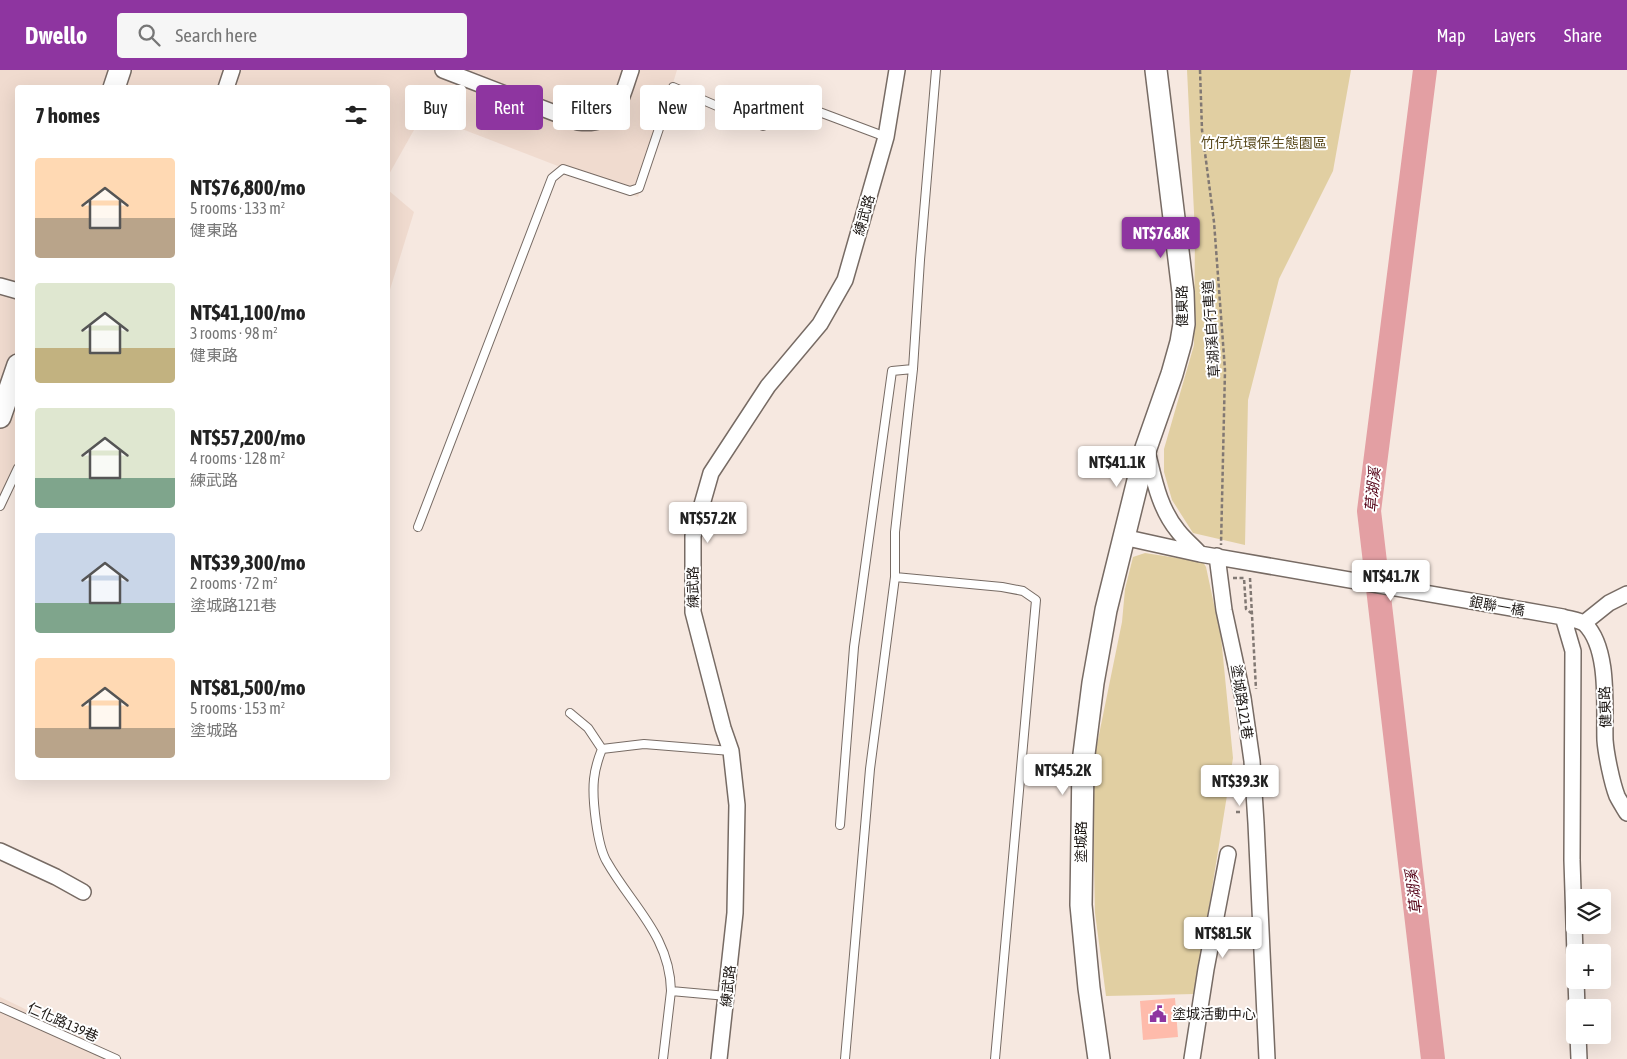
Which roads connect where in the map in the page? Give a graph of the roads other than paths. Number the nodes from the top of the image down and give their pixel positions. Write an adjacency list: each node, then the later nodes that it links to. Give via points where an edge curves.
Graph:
1 (120, 70): 8 (street)
2 (232, 70): 9 (street)
3 (443, 70): 4 (street, via 585,123 602,119 616,110)
4 (631, 70)
5 (897, 70): 10 (street, 練武路)
6 (936, 70): 13 (lane)
7 (1156, 70): 16 (street, 健東路, via 1183,292 1184,324 1172,374)
8 (115, 85)
9 (227, 85)
10 (886, 137): 19 (lane, via 806,106 764,126 673,87 639,188 630,191 563,169 552,178); 29 (street, 練武路, via 845,280 820,324 768,386 711,473 693,536 692,612)
11 (0, 286): 12 (street)
12 (15, 291)
13 (912, 369): 23 (lane, via 895,532); 31 (lane, via 892,371 854,647)
14 (15, 374): 15 (street)
15 (0, 417)
16 (1146, 448): 20 (street, 健東路); 21 (street, via 1166,513 1178,532)
17 (15, 474): 18 (lane)
18 (0, 506)
19 (418, 527)
20 (1123, 537): 21 (street); 45 (street, 塗城路, via 1093,683 1083,762 1081,905)
21 (1200, 554): 22 (street)
22 (1221, 557): 25 (street, 銀聯一橋); 47 (street, 塗城路121巷, via 1223,603 1243,698 1252,761)
23 (895, 577): 43 (lane, via 870,769); 44 (lane, via 1002,587 1023,591 1036,600)
24 (1626, 596): 26 (street, via 1609,603)
25 (1563, 617): 26 (street); 35 (street, via 1573,651)
26 (1584, 623): 30 (street, 健東路, via 1598,649 1606,706 1605,742 1617,797)
27 (570, 713): 28 (lane, via 588,728)
28 (602, 749): 29 (lane, via 644,744); 36 (lane, via 594,779 598,834 606,861 656,933 671,979)
29 (731, 751): 37 (street, 練武路, via 737,805 736,903)
30 (1627, 813)
31 (840, 825)
32 (0, 851): 34 (street)
33 (1228, 854): 46 (street)
34 (83, 892)
35 (1575, 944)
36 (671, 991): 37 (lane); 41 (lane)
37 (727, 996): 42 (street, 練武路)
38 (0, 1008): 40 (lane, 仁化路139巷)
39 (1578, 1044): 48 (street)
40 (116, 1059)
41 (663, 1059)
42 (719, 1059)
43 (845, 1059)
44 (995, 1059)
45 (1099, 1059)
46 (1192, 1059)
47 (1267, 1059)
48 (1578, 1059)

